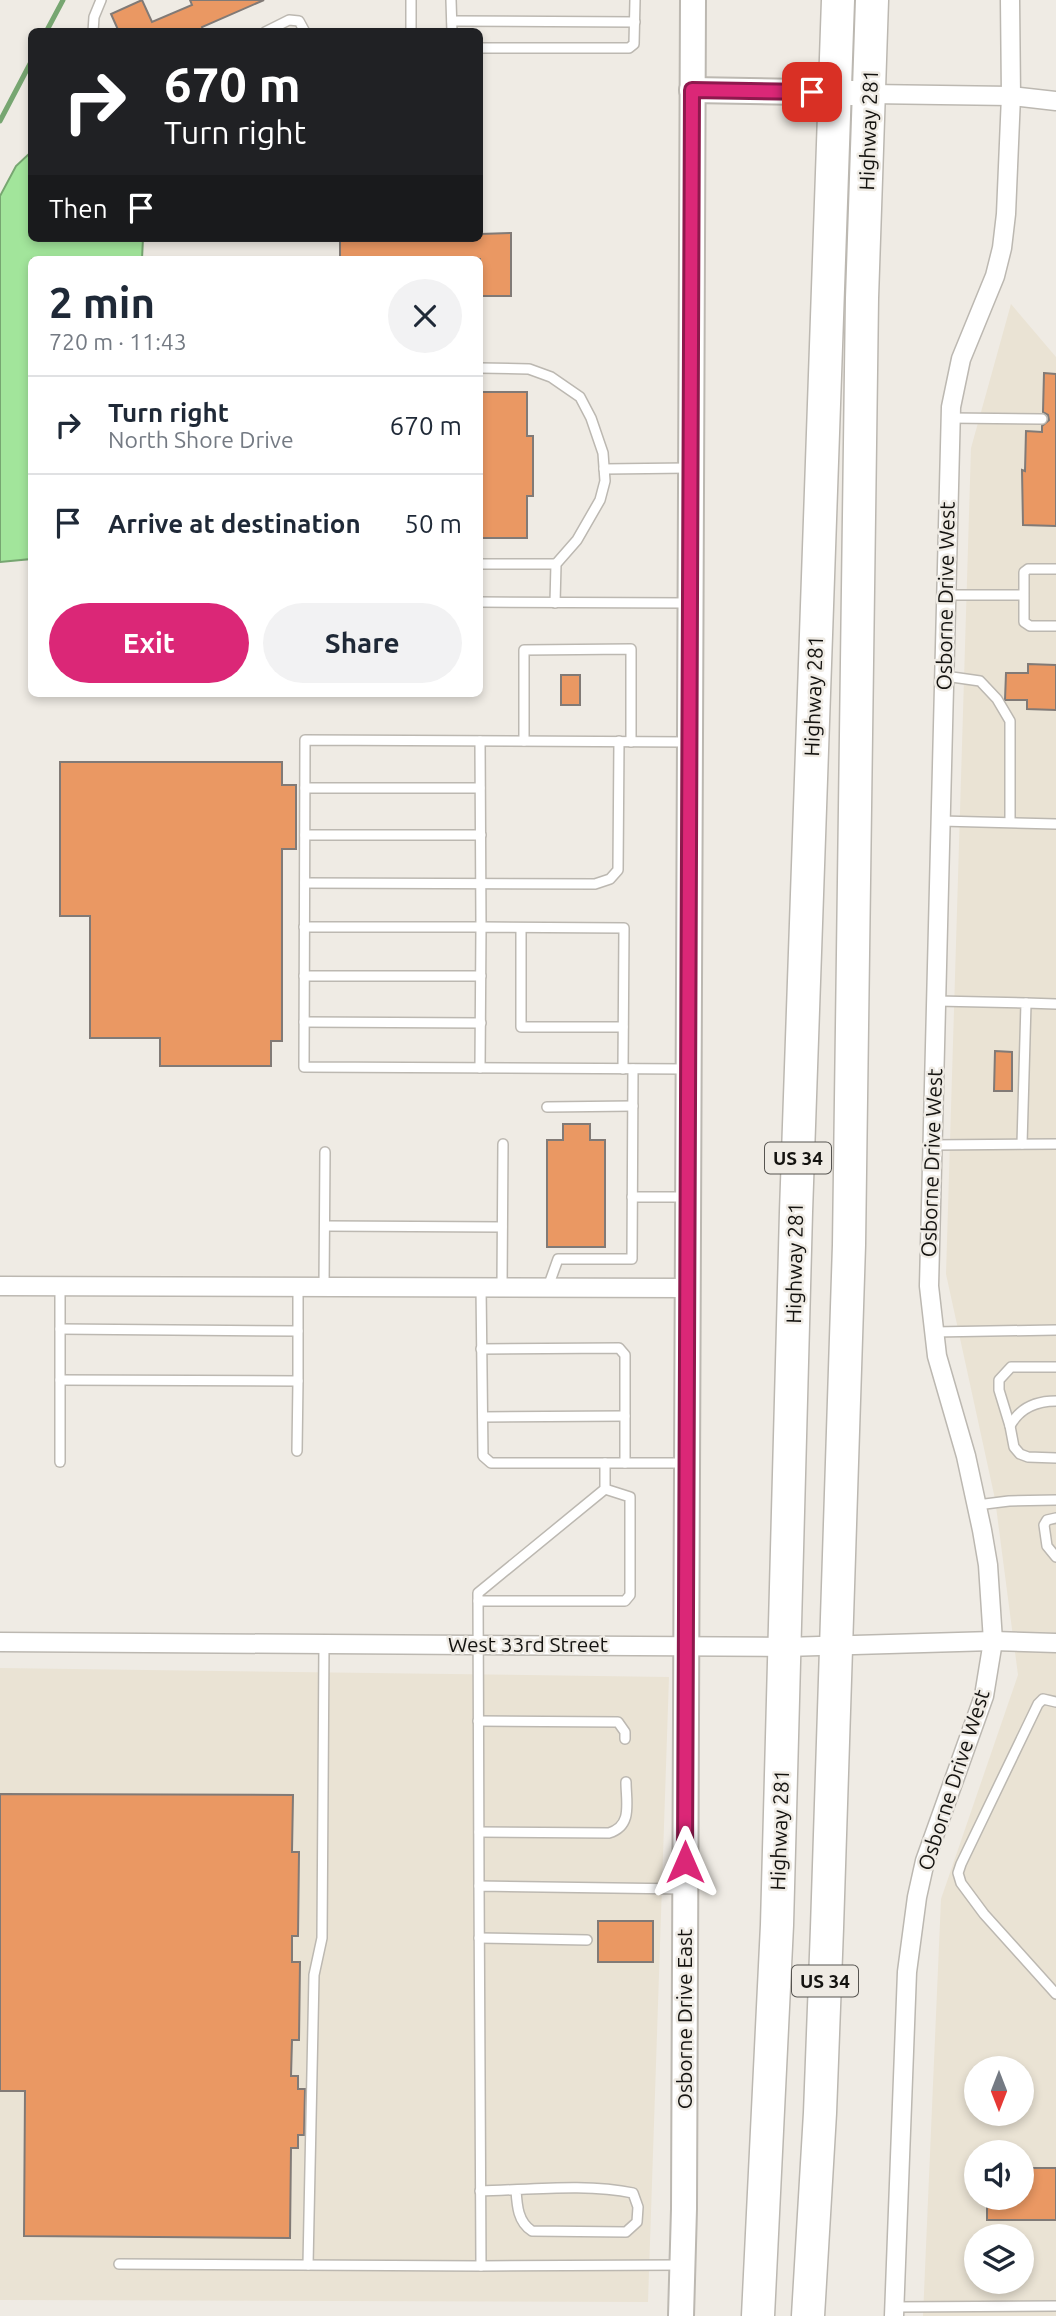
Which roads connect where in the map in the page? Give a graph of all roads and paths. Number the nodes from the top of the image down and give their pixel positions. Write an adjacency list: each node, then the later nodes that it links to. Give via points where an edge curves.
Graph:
1 (102, 0): 11 (lane)
2 (411, 0): 14 (lane)
3 (452, 0): 10 (lane)
4 (635, 0): 9 (lane)
5 (693, 0): 16 (street, Osborne Drive East)
6 (838, 0): 17 (highway, Highway 281 / US 34)
7 (872, 0): 18 (highway, Highway 281 / US 34)
8 (1010, 0): 19 (street, Osborne Drive West)
9 (635, 22): 10 (lane); 15 (lane, via 634,44 629,48)
10 (452, 27)
11 (93, 28)
12 (273, 28): 13 (lane, via 289,20 299,21)
13 (303, 28)
14 (411, 28)
15 (483, 48)
16 (692, 90): 17 (street); 24 (street, Osborne Drive East)
17 (836, 93): 18 (street); 114 (highway, Highway 281 / US 34)
18 (870, 94): 19 (street); 112 (highway, Highway 281 / US 34, via 862,298 849,1245)
19 (1011, 96): 20 (street); 22 (street, Osborne Drive West, via 1002,248 961,359)
20 (1056, 101)
21 (483, 368): 25 (lane, via 529,369 551,377 580,397 603,453)
22 (950, 418): 23 (lane); 29 (street, Osborne Drive West)
23 (1042, 419)
24 (691, 468): 25 (lane); 33 (street, Osborne Drive East)
25 (604, 469): 27 (lane, via 600,500 577,540)
26 (483, 564): 27 (lane)
27 (556, 564): 32 (lane)
28 (1056, 569): 30 (lane, via 1024,572)
29 (946, 595): 30 (lane); 35 (street, Osborne Drive West)
30 (1023, 595): 34 (lane, via 1024,622)
31 (483, 602): 32 (lane)
32 (555, 603): 33 (lane)
33 (690, 603): 40 (street, Osborne Drive East)
34 (1056, 626)
35 (944, 676): 43 (street, Osborne Drive West); 44 (lane, via 981,681 1010,721)
36 (480, 741): 37 (lane); 41 (lane, via 305,740); 42 (lane)
37 (524, 741): 38 (lane); 39 (lane, via 524,650 631,649)
38 (619, 741): 39 (lane); 49 (lane, via 618,870 610,879 595,884)
39 (631, 742): 40 (lane)
40 (690, 742): 63 (street, Osborne Drive East)
41 (305, 788): 42 (lane); 46 (lane)
42 (480, 788): 47 (lane)
43 (941, 821): 44 (lane); 55 (street, Osborne Drive West)
44 (1010, 822): 45 (lane)
45 (1056, 824)
46 (305, 835): 47 (lane); 48 (lane)
47 (481, 835): 49 (lane)
48 (304, 883): 49 (lane); 50 (lane)
49 (481, 883): 51 (lane)
50 (304, 927): 51 (lane); 53 (lane)
51 (481, 927): 52 (lane); 54 (lane)
52 (521, 928): 60 (lane, via 521,1027); 60 (lane, via 624,928)
53 (304, 976): 54 (lane); 58 (lane)
54 (481, 976): 59 (lane)
55 (937, 1001): 56 (lane); 69 (street, Osborne Drive West)
56 (1026, 1003): 57 (lane); 67 (lane)
57 (1056, 1004)
58 (304, 1022): 59 (lane); 61 (lane, via 304,1067)
59 (481, 1023): 61 (lane)
60 (623, 1027): 62 (lane)
61 (480, 1068): 62 (lane)
62 (628, 1069): 63 (lane); 64 (lane)
63 (688, 1069): 72 (street, Osborne Drive East)
64 (633, 1106): 65 (lane); 71 (lane)
65 (547, 1107)
66 (503, 1144): 74 (lane)
67 (1022, 1144): 68 (lane); 69 (lane)
68 (1056, 1144)
69 (933, 1145): 86 (street, Osborne Drive West, via 929,1286)
70 (325, 1152): 73 (lane)
71 (632, 1197): 72 (lane); 81 (lane, via 632,1259 558,1259)
72 (688, 1197): 82 (street, Osborne Drive East)
73 (325, 1226): 74 (lane); 78 (lane)
74 (502, 1227): 80 (lane)
75 (0, 1286): 76 (street)
76 (60, 1286): 77 (street); 83 (lane)
77 (299, 1286): 78 (street); 85 (lane)
78 (324, 1287): 79 (street)
79 (481, 1287): 80 (street); 87 (lane)
80 (502, 1287): 81 (street)
81 (548, 1287): 82 (street)
82 (688, 1288): 100 (street, Osborne Drive East)
83 (60, 1329): 85 (lane); 89 (lane)
84 (1056, 1330): 86 (lane)
85 (299, 1331): 90 (lane)
86 (934, 1332): 103 (street, Osborne Drive West)
87 (481, 1349): 92 (lane, via 619,1348 625,1355); 93 (lane)
88 (1056, 1367): 94 (lane, via 1005,1370 999,1390)
89 (60, 1380): 90 (lane); 97 (lane)
90 (298, 1381): 95 (lane)
91 (1056, 1401): 94 (lane, via 1030,1405)
92 (625, 1416): 93 (lane); 99 (lane)
93 (482, 1417): 98 (lane, via 482,1456 491,1463)
94 (1010, 1426): 96 (lane, via 1020,1454)
95 (297, 1451)
96 (1056, 1458)
97 (60, 1462)
98 (606, 1463): 99 (lane); 101 (lane)
99 (625, 1463): 100 (lane)
100 (687, 1463): 113 (street, Osborne Drive East)
101 (606, 1489): 106 (lane, via 478,1593); 106 (lane, via 630,1497 630,1595 625,1601)
102 (1056, 1500): 103 (lane)
103 (977, 1506): 107 (street, Osborne Drive West, via 988,1565)
104 (1056, 1518): 105 (lane, via 1044,1525 1047,1546)
105 (1056, 1557)
106 (478, 1601): 111 (lane)
107 (993, 1641): 109 (street, West 33rd Street); 112 (street, West 33rd Street); 132 (street, Osborne Drive West, via 984,1696 925,1861 911,1934)
108 (0, 1642): 110 (street, West 33rd Street)
109 (1056, 1643)
110 (324, 1644): 111 (street, West 33rd Street); 128 (lane, via 322,1938 314,1975)
111 (478, 1644): 113 (street, West 33rd Street); 116 (lane)
112 (835, 1645): 114 (street, West 33rd Street); 135 (highway, Highway 281 / US 34, via 820,2113)
113 (686, 1646): 114 (street, West 33rd Street); 121 (street, Osborne Drive East)
114 (785, 1647): 134 (highway, Highway 281 / US 34)
115 (1056, 1702): 124 (lane, via 1043,1699 1038,1704 958,1873 985,1914)
116 (478, 1721): 117 (lane, via 618,1721); 119 (lane)
117 (625, 1739)
118 (625, 1782): 119 (lane, via 625,1821 620,1830)
119 (479, 1832): 120 (lane)
120 (479, 1886): 121 (lane); 122 (lane)
121 (685, 1889): 129 (street, Osborne Drive East)
122 (479, 1938): 123 (lane); 125 (lane)
123 (587, 1940)
124 (1056, 1994)
125 (480, 2190): 126 (lane); 130 (lane)
126 (516, 2190): 126 (lane, via 517,2210 524,2227 532,2231 626,2232 637,2222 633,2193)
127 (119, 2264): 128 (lane)
128 (308, 2265): 130 (lane)
129 (683, 2265): 130 (lane); 133 (street, Osborne Drive East)
130 (481, 2266)
131 (1056, 2306): 132 (lane)
132 (894, 2312)
133 (681, 2316)
134 (758, 2316)
135 (808, 2316)

